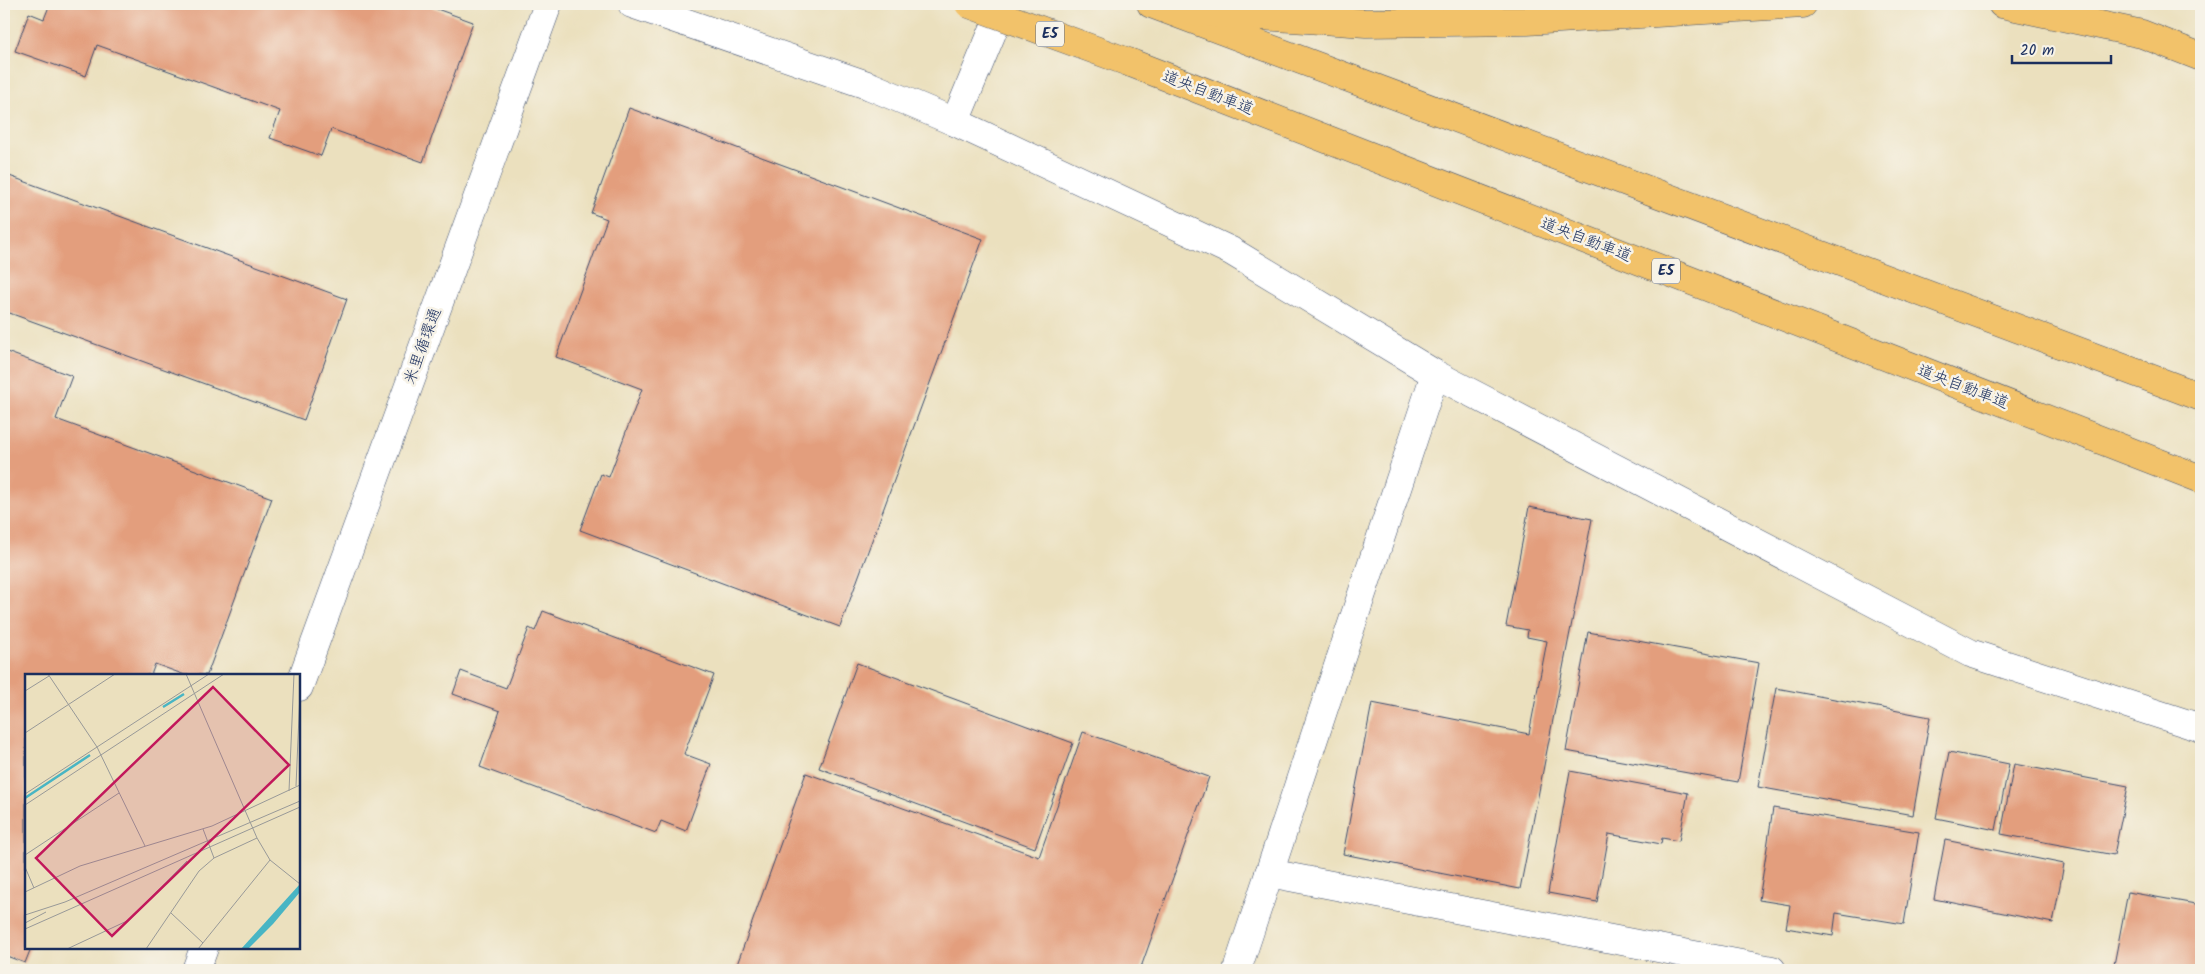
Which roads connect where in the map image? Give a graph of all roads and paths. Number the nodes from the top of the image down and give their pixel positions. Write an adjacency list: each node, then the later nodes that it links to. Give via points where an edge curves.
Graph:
1 (548, 4): 13 (street, 米里循環通)
2 (632, 4): 9 (street, via 870,86)
3 (969, 4): 12 (highway, 道央自動車道 / E5, bridge)
4 (1004, 4): 9 (street)
5 (1803, 4): 7 (highway, via 1480,22 1366,22)
6 (2002, 4): 8 (highway, via 2142,34)
7 (1160, 7): 11 (highway)
8 (2201, 57)
9 (955, 122): 10 (street, via 1231,251)
10 (1436, 374): 14 (street, via 1970,653); 15 (street)
11 (2201, 397)
12 (2201, 479)
13 (300, 684)
14 (2201, 728)
15 (1269, 873): 18 (street); 19 (street)
16 (204, 949): 17 (street)
17 (196, 970)
18 (1237, 970)
19 (1772, 970)

